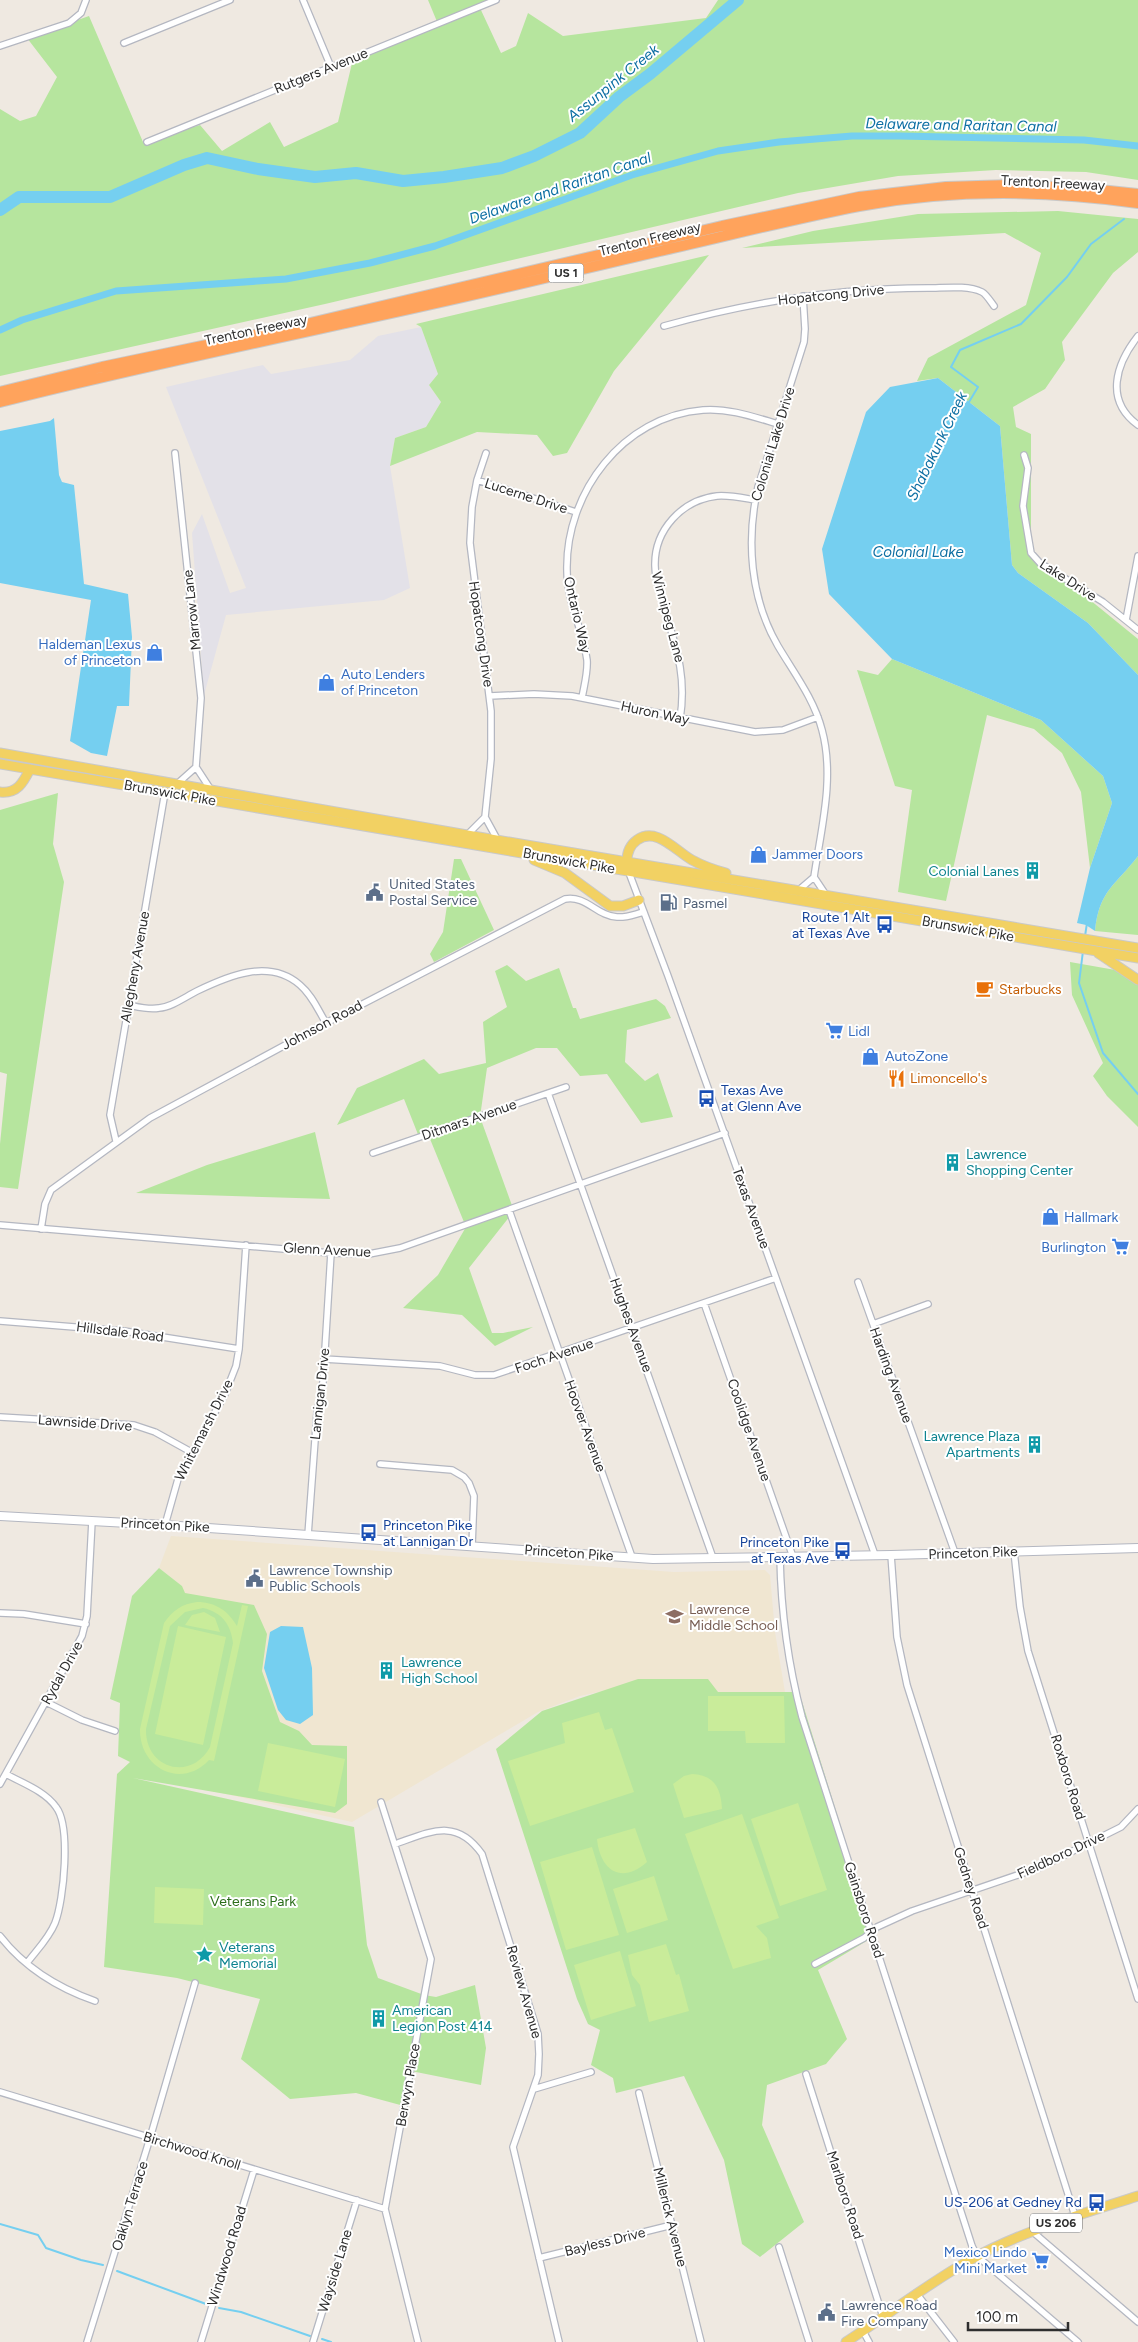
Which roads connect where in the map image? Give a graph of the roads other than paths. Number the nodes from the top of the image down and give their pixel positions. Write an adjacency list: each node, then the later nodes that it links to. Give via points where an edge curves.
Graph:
1 (86, 0): 6 (street, via 81,13 70,22)
2 (230, 0): 5 (street)
3 (303, 0): 7 (street)
4 (496, 0): 7 (street, Rutgers Avenue)
5 (124, 43)
6 (0, 46)
7 (331, 67): 8 (street, Rutgers Avenue)
8 (147, 142)
9 (1138, 194): 15 (highway, Trenton Freeway / US 1, via 1010,185 946,187 858,197)
10 (1138, 203): 16 (highway, Trenton Freeway / US 1, via 1010,194 923,198 860,206)
11 (803, 296): 12 (street, Hopatcong Drive, via 878,289 969,289 983,292); 13 (street, Hopatcong Drive); 17 (street, Colonial Lake Drive, via 804,342)
12 (994, 306)
13 (664, 326)
14 (1138, 336): 18 (street, via 1125,354 1117,380 1123,408)
15 (0, 392)
16 (0, 402)
17 (778, 424): 23 (street, Colonial Lake Drive); 24 (street, Ontario Way, via 720,410 690,412 663,420 634,436 609,457 589,483)
18 (1138, 425)
19 (175, 453): 34 (street, Marrow Lane, via 201,698)
20 (486, 453): 22 (street, Hopatcong Drive)
21 (1024, 455): 26 (street, Lake Drive, via 1028,468 1023,506 1031,553 1040,563)
22 (477, 480): 24 (street, Lucerne Drive); 28 (street, Hopatcong Drive, via 470,527 471,562)
23 (755, 500): 30 (street, Colonial Lake Drive, via 753,566 761,604 777,643); 31 (street, Winnipeg Lane, via 719,496 688,505 672,519 657,545 656,578 682,671)
24 (576, 512): 29 (street, Ontario Way, via 569,538 567,572 571,603 586,659)
25 (1138, 556): 26 (street)
26 (1126, 620): 27 (street, Lake Drive)
27 (1138, 630)
28 (490, 696): 29 (street, Huron Way, via 534,694); 40 (street, Hopatcong Drive, via 491,759)
29 (582, 698): 31 (street, Huron Way)
30 (818, 717): 31 (street, Huron Way, via 783,730 755,732); 46 (street, Colonial Lake Drive, via 826,745 828,772)
31 (680, 719)
32 (0, 752): 36 (main road, Brunswick Pike)
33 (0, 764): 35 (main road, Brunswick Pike)
34 (196, 767): 36 (street); 37 (street)
35 (30, 769): 38 (main road, via 20,786 9,792); 39 (main road, Brunswick Pike)
36 (177, 785): 37 (main road, Brunswick Pike)
37 (211, 790): 41 (main road, Brunswick Pike)
38 (0, 792)
39 (165, 792): 43 (main road, Brunswick Pike); 56 (street, Allegheny Avenue)
40 (485, 817): 41 (street); 42 (street)
41 (468, 834): 42 (main road, Brunswick Pike)
42 (498, 840): 44 (main road, Brunswick Pike)
43 (508, 851): 45 (main road, Brunswick Pike); 50 (main road, via 565,873 610,906)
44 (627, 861): 45 (street, Texas Avenue); 47 (main road, Brunswick Pike); 47 (main road, via 630,849 638,840 655,836 695,862)
45 (629, 871): 50 (street, Texas Avenue); 53 (main road, Brunswick Pike)
46 (814, 877): 48 (street); 49 (street)
47 (757, 883): 48 (main road, Brunswick Pike)
48 (800, 889): 49 (main road, Brunswick Pike)
49 (826, 894): 52 (main road, Brunswick Pike)
50 (640, 900): 51 (street, Texas Avenue)
51 (644, 912): 57 (street, Johnson Road, via 626,917 611,916 578,898 565,899); 60 (street, Texas Avenue)
52 (1138, 948)
53 (1092, 951): 54 (main road, Brunswick Pike); 55 (main road)
54 (1138, 958)
55 (1138, 980)
56 (128, 1005): 57 (street, via 159,1008 224,977 261,971 285,976 301,985); 61 (street, Allegheny Avenue, via 110,1115)
57 (326, 1023): 61 (street, Johnson Road, via 150,1118)
58 (566, 1087): 59 (street, Ditmars Avenue)
59 (548, 1093): 62 (street, Ditmars Avenue); 63 (street, Hughes Avenue)
60 (724, 1133): 63 (street, Glenn Avenue); 69 (street, Texas Avenue)
61 (116, 1141): 66 (street, Johnson Road, via 51,1190)
62 (373, 1153)
63 (580, 1184): 64 (street, Glenn Avenue); 75 (street, Hughes Avenue)
64 (509, 1210): 68 (street, Glenn Avenue, via 385,1251); 77 (street, Hoover Avenue)
65 (0, 1225): 66 (street, Glenn Avenue)
66 (41, 1228): 67 (street, Glenn Avenue)
67 (246, 1245): 68 (street, Glenn Avenue); 76 (street, Whitemarsh Drive)
68 (331, 1252): 78 (street, Lannigan Drive)
69 (776, 1278): 71 (street, Foch Avenue); 90 (street, Texas Avenue)
70 (858, 1282): 74 (street, Harding Avenue)
71 (704, 1303): 75 (street, Foch Avenue); 94 (street, Coolidge Avenue)
72 (928, 1304): 74 (street)
73 (0, 1321): 76 (street, Hillsdale Road, via 124,1331)
74 (873, 1324): 89 (street, Harding Avenue)
75 (632, 1328): 77 (street, Foch Avenue); 95 (street, Hughes Avenue)
76 (239, 1348): 80 (street, Whitemarsh Drive, via 225,1394)
77 (559, 1354): 78 (street, Foch Avenue, via 486,1376 440,1366); 92 (street, Hoover Avenue)
78 (324, 1359): 85 (street, Lannigan Drive)
79 (0, 1418): 80 (street, Lawnside Drive, via 134,1425 155,1432)
80 (193, 1454): 84 (street, Whitemarsh Drive, via 176,1484)
81 (380, 1464): 86 (street, via 452,1470 464,1477 474,1496)
82 (0, 1516): 83 (main road, Princeton Pike)
83 (92, 1521): 84 (main road, Princeton Pike); 97 (street, Rydal Drive)
84 (166, 1525): 85 (main road, Princeton Pike)
85 (308, 1535): 86 (main road, Princeton Pike)
86 (472, 1546): 92 (main road, Princeton Pike)
87 (1138, 1548): 88 (main road, Princeton Pike)
88 (1014, 1552): 89 (main road, Princeton Pike); 104 (street, Roxboro Road, via 1028,1651)
89 (955, 1553): 91 (main road, Princeton Pike)
90 (875, 1555): 91 (main road, Princeton Pike); 94 (main road, Princeton Pike)
91 (891, 1555): 106 (street, Gedney Road, via 897,1637 907,1685)
92 (632, 1557): 95 (main road, Princeton Pike)
93 (780, 1557): 94 (main road, Princeton Pike); 95 (main road, Princeton Pike); 107 (street, Gainsboro Road, via 783,1623 795,1692)
94 (793, 1557)
95 (713, 1558)
96 (0, 1613): 97 (street)
97 (86, 1624): 98 (street, Rydal Drive, via 76,1649)
98 (46, 1702): 99 (street, via 82,1720); 100 (street, Rydal Drive)
99 (115, 1731)
100 (6, 1774): 101 (street, Rydal Drive); 109 (street, via 51,1800 61,1815 65,1833 58,1912 50,1933)
101 (0, 1784)
102 (381, 1802): 105 (street, Berwyn Place)
103 (1138, 1809): 104 (street, Fieldboro Drive, via 1121,1827)
104 (1088, 1842): 106 (street, Fieldboro Drive, via 1035,1870); 112 (street, Roxboro Road)
105 (395, 1844): 116 (street, Review Avenue, via 448,1830 464,1835 482,1854 538,2034 539,2061); 123 (street, Berwyn Place, via 431,1963)
106 (972, 1891): 107 (street, Fieldboro Drive, via 912,1911); 124 (street, Gedney Road)
107 (871, 1933): 110 (street, Fieldboro Drive); 128 (street, Gainsboro Road, via 948,2177)
108 (0, 1936): 109 (street)
109 (27, 1964): 113 (street, via 54,1983)
110 (815, 1964)
111 (195, 1983): 119 (street, Oaklyn Terrace)
112 (1138, 1999)
113 (96, 2001)
114 (591, 2072): 116 (street)
115 (806, 2074): 131 (street, Marlboro Road)
116 (534, 2089): 129 (street, Review Avenue, via 513,2147)
117 (0, 2092): 119 (street, Birchwood Knoll)
118 (639, 2093): 125 (street, Millerick Avenue)
119 (150, 2138): 120 (street, Birchwood Knoll); 134 (street, Oaklyn Terrace)
120 (254, 2170): 122 (street, Birchwood Knoll); 135 (street, Windwood Road)
121 (1138, 2196): 124 (main road, US 206)
122 (356, 2200): 123 (street, Birchwood Knoll); 136 (street, Wayside Lane)
123 (385, 2209): 137 (street, Berwyn Place)
124 (1075, 2216): 126 (main road, US 206)
125 (672, 2225): 129 (street, Bayless Drive); 139 (street, Millerick Avenue)
126 (1033, 2232): 128 (main road, US 206); 132 (street)
127 (779, 2247): 140 (street)
128 (977, 2256): 130 (main road, US 206); 144 (street)
129 (538, 2258): 138 (street, Review Avenue)
130 (916, 2293): 131 (main road, US 206); 143 (street)
131 (883, 2316): 133 (main road, US 206)
132 (1138, 2322)
133 (863, 2331): 141 (main road, US 206); 142 (street)
134 (87, 2342)
135 (201, 2342)
136 (313, 2342)
137 (418, 2342)
138 (559, 2342)
139 (701, 2342)
140 (809, 2342)
141 (846, 2342)
142 (869, 2342)
143 (954, 2342)
144 (1078, 2342)

